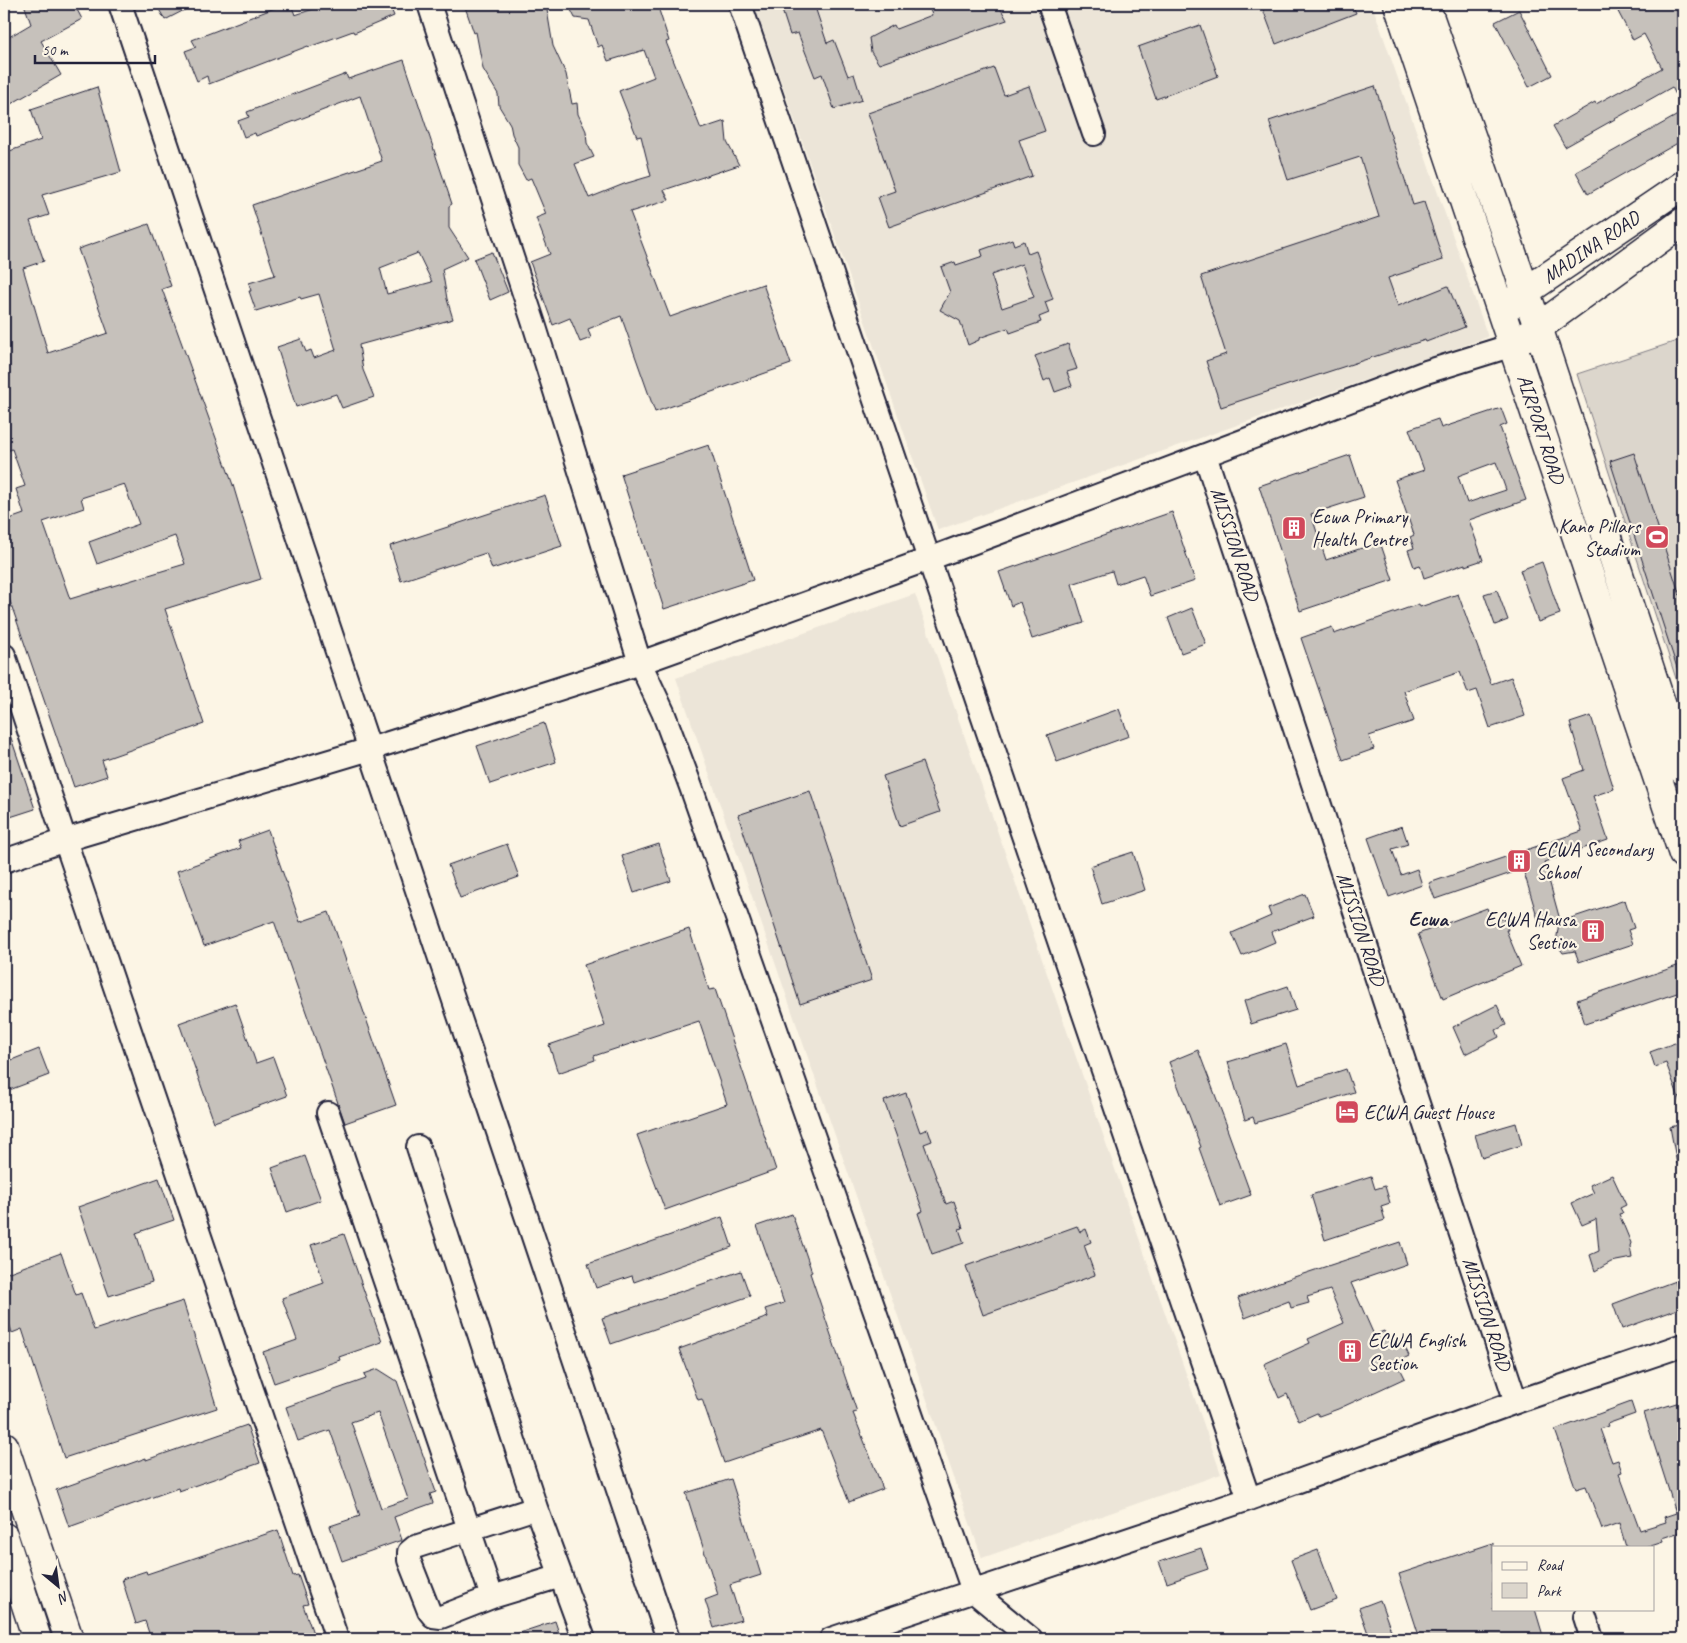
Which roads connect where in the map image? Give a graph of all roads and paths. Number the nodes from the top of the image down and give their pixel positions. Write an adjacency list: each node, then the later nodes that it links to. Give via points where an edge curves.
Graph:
1 (120, 4): 18 (street)
2 (429, 4): 17 (street)
3 (740, 4): 15 (street)
4 (1049, 4): 7 (street)
5 (1398, 4): 11 (main road, AIRPORT ROAD)
6 (1425, 4): 10 (main road, AIRPORT ROAD)
7 (1094, 134)
8 (1683, 185): 10 (main road, MADINA ROAD)
9 (1683, 222): 12 (main road, MADINA ROAD)
10 (1525, 292): 11 (main road, MADINA ROAD); 12 (main road, AIRPORT ROAD)
11 (1503, 313): 13 (main road, AIRPORT ROAD)
12 (1538, 327): 13 (main road, MADINA ROAD); 19 (main road, AIRPORT ROAD)
13 (1500, 349): 14 (street, via 1426,372); 21 (main road, AIRPORT ROAD)
14 (1206, 455): 15 (street); 26 (street, MISSION ROAD)
15 (929, 559): 17 (street); 28 (street)
16 (4, 655): 20 (street)
17 (640, 663): 18 (street); 33 (street, via 663,712 691,787)
18 (370, 749): 20 (street); 40 (street)
19 (1683, 770)
20 (65, 840): 22 (street); 38 (street)
21 (1683, 854)
22 (4, 861)
23 (328, 1113): 30 (street)
24 (418, 1147): 29 (street)
25 (1683, 1345): 26 (street)
26 (1516, 1402): 28 (street)
27 (4, 1446): 37 (main road)
28 (1250, 1499): 33 (street)
29 (536, 1508): 30 (street); 32 (street)
30 (470, 1531): 34 (street); 34 (street, via 415,1547 409,1552 409,1560 433,1616)
31 (4, 1537): 36 (main road)
32 (561, 1576): 34 (street); 39 (street)
33 (973, 1591): 41 (street); 42 (street)
34 (492, 1597)
35 (1584, 1617): 43 (street)
36 (37, 1639)
37 (69, 1639)
38 (337, 1639)
39 (584, 1639)
40 (668, 1639)
41 (831, 1639)
42 (1030, 1639)
43 (1592, 1639)

